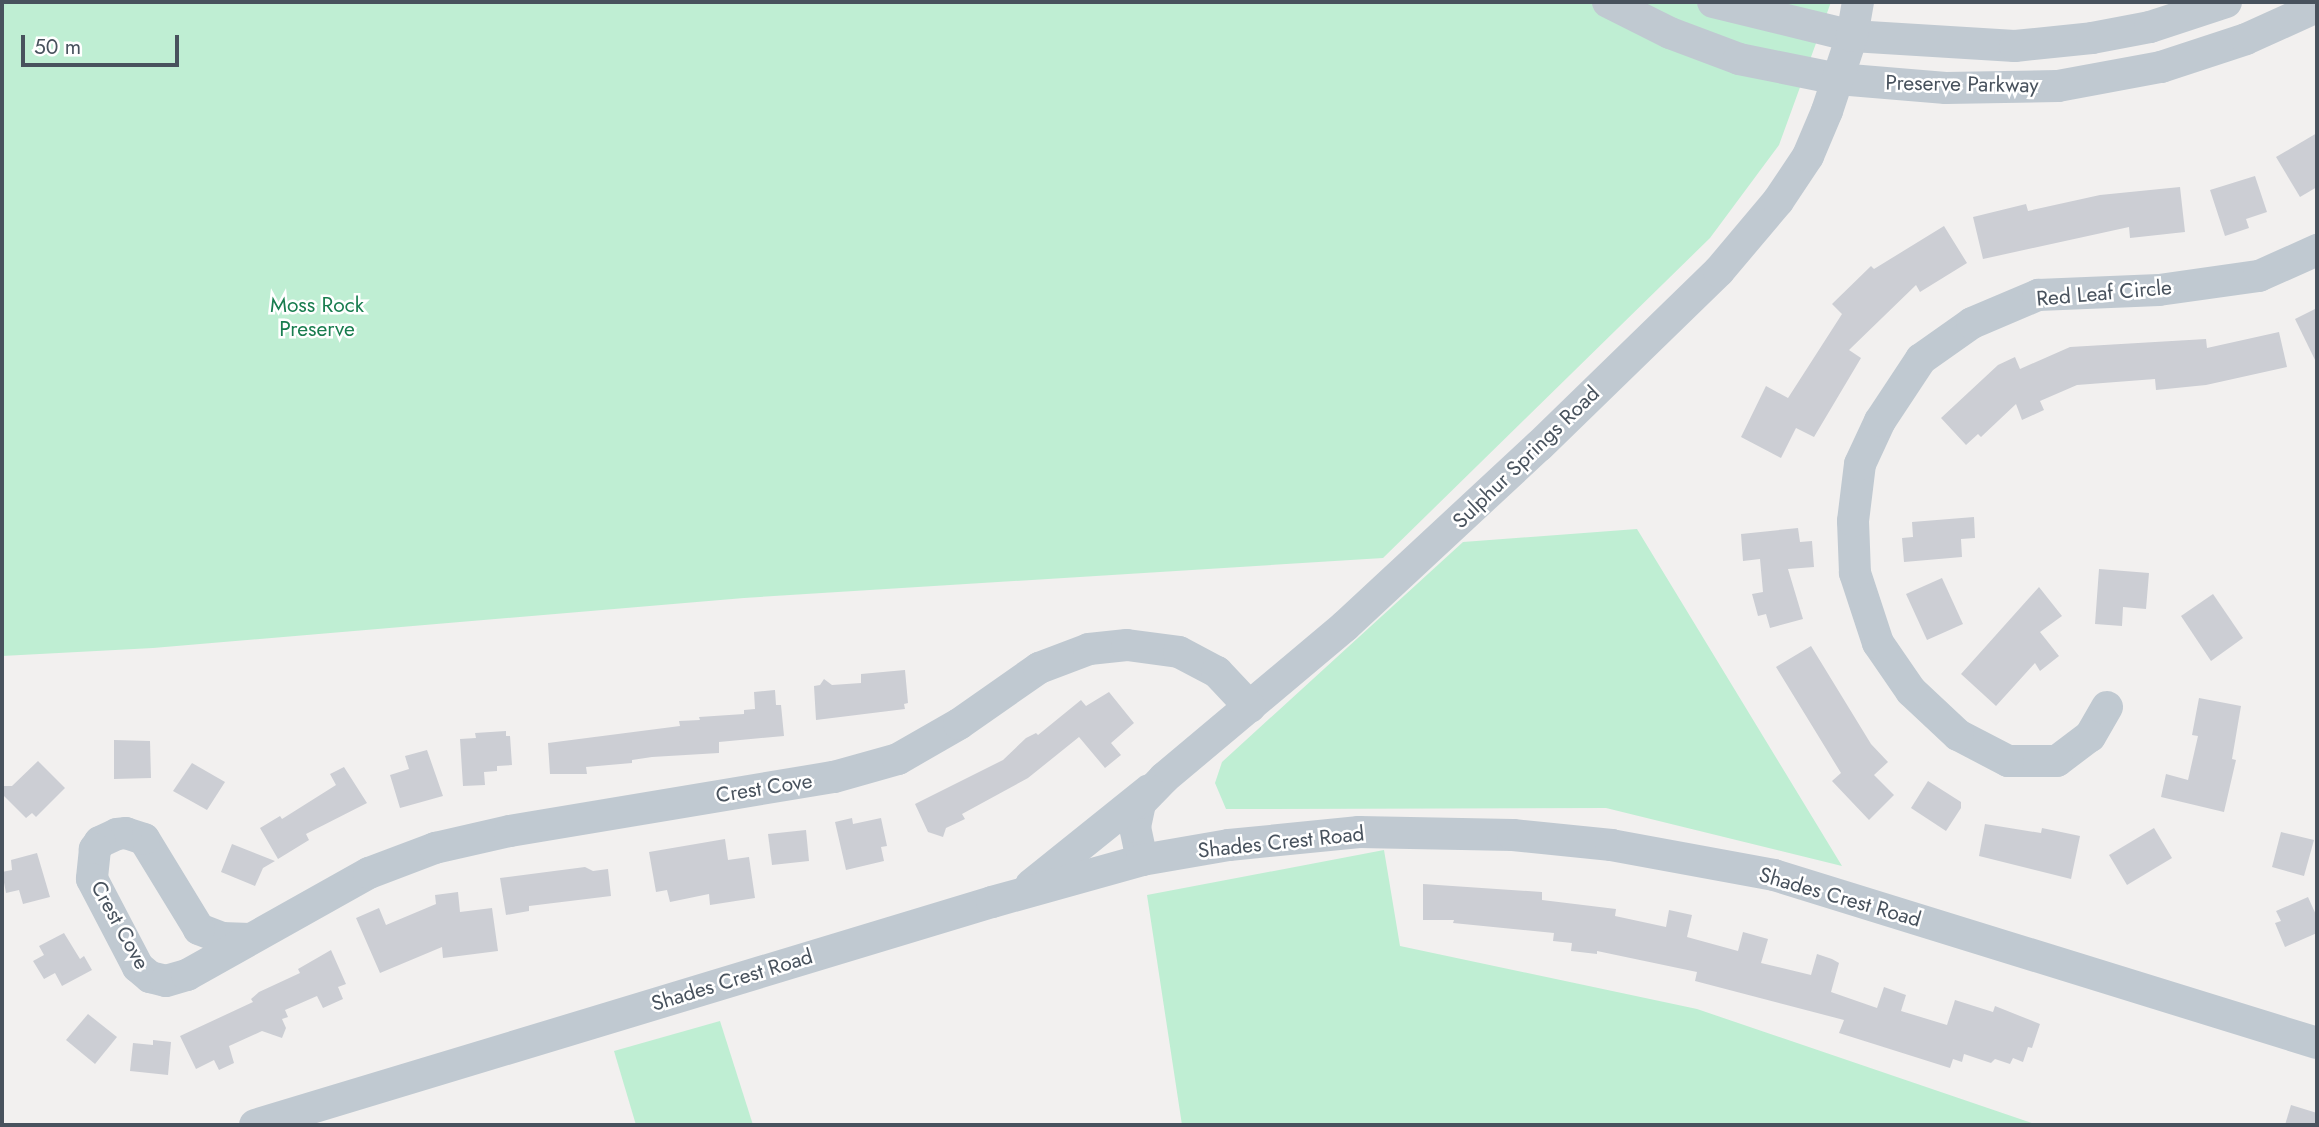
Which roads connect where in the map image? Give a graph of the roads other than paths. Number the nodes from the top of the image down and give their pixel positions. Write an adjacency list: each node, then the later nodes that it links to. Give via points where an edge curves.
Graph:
1 (1608, 2): 7 (street, Preserve Parkway, via 1670,33 1739,59)
2 (1713, 2): 6 (street, Preserve Parkway)
3 (1858, 2): 6 (street, Sulphur Springs Road)
4 (2226, 2): 6 (street, Preserve Parkway, via 2150,27 2015,46)
5 (2317, 7): 7 (street, Preserve Parkway, via 2246,39 2161,67 2058,86 1946,88)
6 (1852, 36): 7 (street, Sulphur Springs Road)
7 (1838, 79): 9 (street, Sulphur Springs Road, via 1808,156 1778,201 1719,271 1440,539)
8 (2317, 250): 10 (street, Red Leaf Circle, via 2259,275 2159,290 2038,295 1972,323 1921,359 1880,421 1860,464 1853,521 1855,573 1878,643 1911,691 1958,735 2008,761 2057,761 2090,736)
9 (1250, 707): 11 (street, Sulphur Springs Road); 14 (street, Crest Cove, via 1217,672 1179,652 1127,645 1089,649 1039,668 927,744 869,769 466,839 369,873)
10 (2107, 707)
11 (1164, 778): 12 (street, Sulphur Springs Road, via 1140,803 1135,827); 13 (street)
12 (1142, 860): 13 (street, Shades Crest Road); 15 (street, Shades Crest Road, via 1293,836 1423,831 1513,835 1688,857 1774,875)
13 (1020, 894): 16 (street, Shades Crest Road)
14 (250, 939): 14 (street, Crest Cove, via 222,938 199,929 144,839 117,834 95,849 91,868 97,891 138,967 150,978 166,981 187,975)
15 (2317, 1043)
16 (255, 1125)

